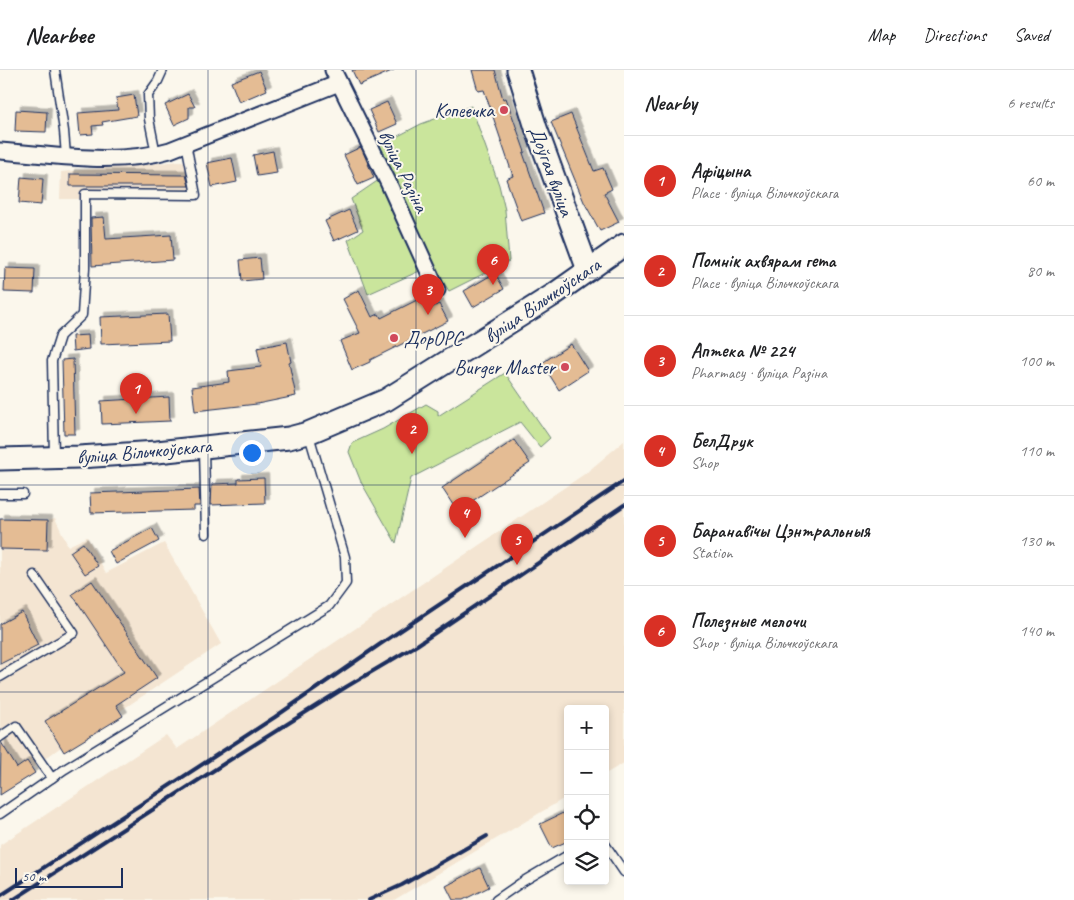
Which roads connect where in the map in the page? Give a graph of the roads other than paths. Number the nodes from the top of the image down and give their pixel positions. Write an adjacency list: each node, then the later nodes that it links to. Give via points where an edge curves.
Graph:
1 (55, 70): 8 (lane)
2 (163, 70): 7 (lane, via 148,95)
3 (518, 70): 10 (main road, Доўгая вуліца)
4 (336, 77): 5 (street); 11 (street, вуліца Разіна)
5 (186, 143): 7 (street); 14 (lane, via 196,195 85,194 82,315 60,336 52,360)
6 (0, 151): 8 (street)
7 (156, 154): 8 (street, via 119,158)
8 (66, 156)
9 (624, 244): 10 (main road, вуліца Вільчкоўскага)
10 (588, 270): 12 (main road, вуліца Вільчкоўскага, via 386,400)
11 (437, 290)
12 (308, 433): 13 (main road, вуліца Вільчкоўскага); 22 (lane, via 345,557 346,584 329,606)
13 (204, 447): 14 (main road, вуліца Вільчкоўскага); 18 (lane)
14 (54, 458): 15 (main road, вуліца Вільчкоўскага)
15 (0, 459)
16 (0, 494): 17 (lane)
17 (24, 494)
18 (206, 534)
19 (34, 575): 20 (lane, via 74,633)
20 (0, 677)
21 (0, 737): 22 (lane, via 16,726)
22 (52, 778): 23 (lane)
23 (0, 814)
24 (609, 850): 26 (lane)
25 (564, 857): 27 (lane)
26 (624, 872)
27 (496, 900)

